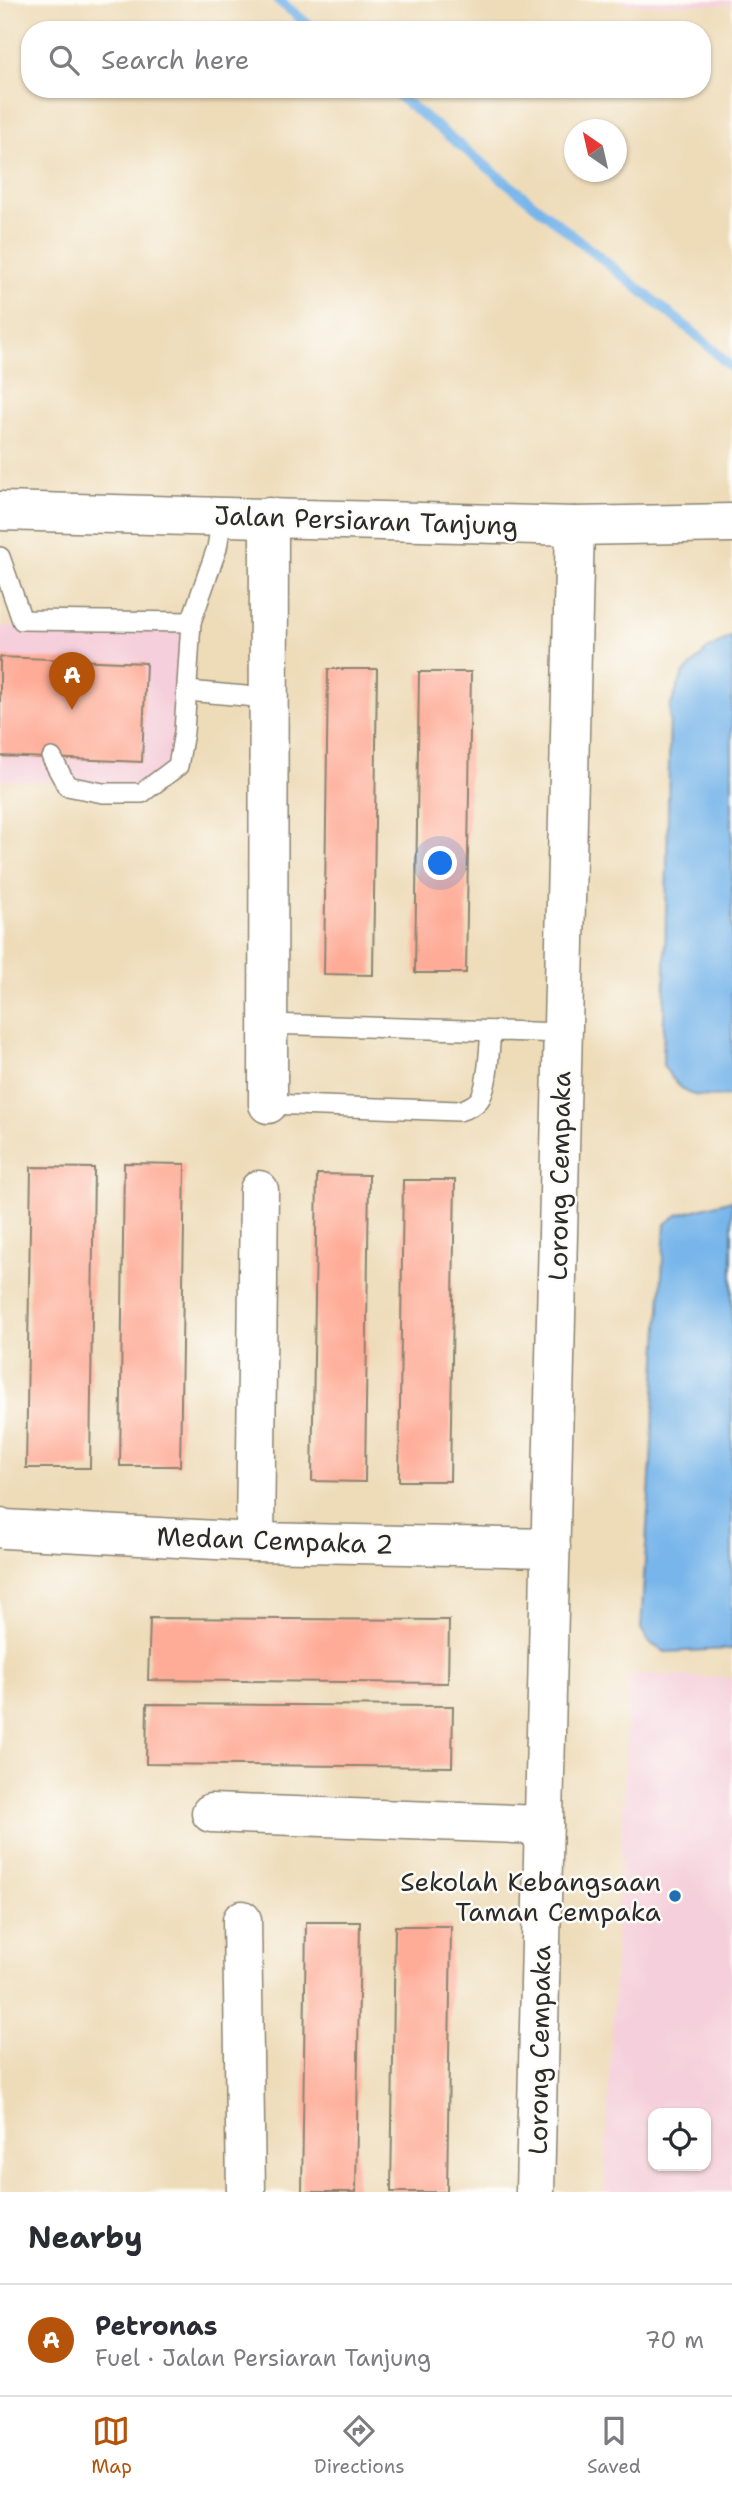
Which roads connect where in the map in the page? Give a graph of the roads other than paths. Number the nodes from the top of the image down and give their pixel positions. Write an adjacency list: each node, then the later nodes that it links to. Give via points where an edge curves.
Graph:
1 (0, 511): 2 (street, Jalan Persiaran Tanjung)
2 (222, 516): 3 (street, Jalan Persiaran Tanjung); 7 (lane, via 217,548)
3 (269, 517): 5 (street, Jalan Persiaran Tanjung); 9 (street)
4 (732, 523): 5 (street, Jalan Persiaran Tanjung)
5 (575, 526): 13 (street, Lorong Cempaka)
6 (0, 557): 7 (lane, via 22,620)
7 (191, 622): 8 (lane)
8 (187, 691): 9 (lane); 10 (lane, via 178,766 142,793 103,793 67,786)
9 (268, 698): 11 (street)
10 (52, 758)
11 (268, 1024): 12 (lane); 14 (street)
12 (491, 1031): 13 (lane); 14 (lane, via 485,1086 471,1107 458,1111)
13 (563, 1033): 18 (street, Lorong Cempaka)
14 (268, 1104)
15 (259, 1190): 17 (street)
16 (0, 1527): 17 (street, Medan Cempaka 2)
17 (255, 1542): 18 (street, Medan Cempaka 2)
18 (551, 1548): 20 (street, Lorong Cempaka)
19 (211, 1813): 20 (street)
20 (544, 1825): 23 (street, Lorong Cempaka)
21 (242, 1920): 22 (street)
22 (246, 2192)
23 (536, 2192)

